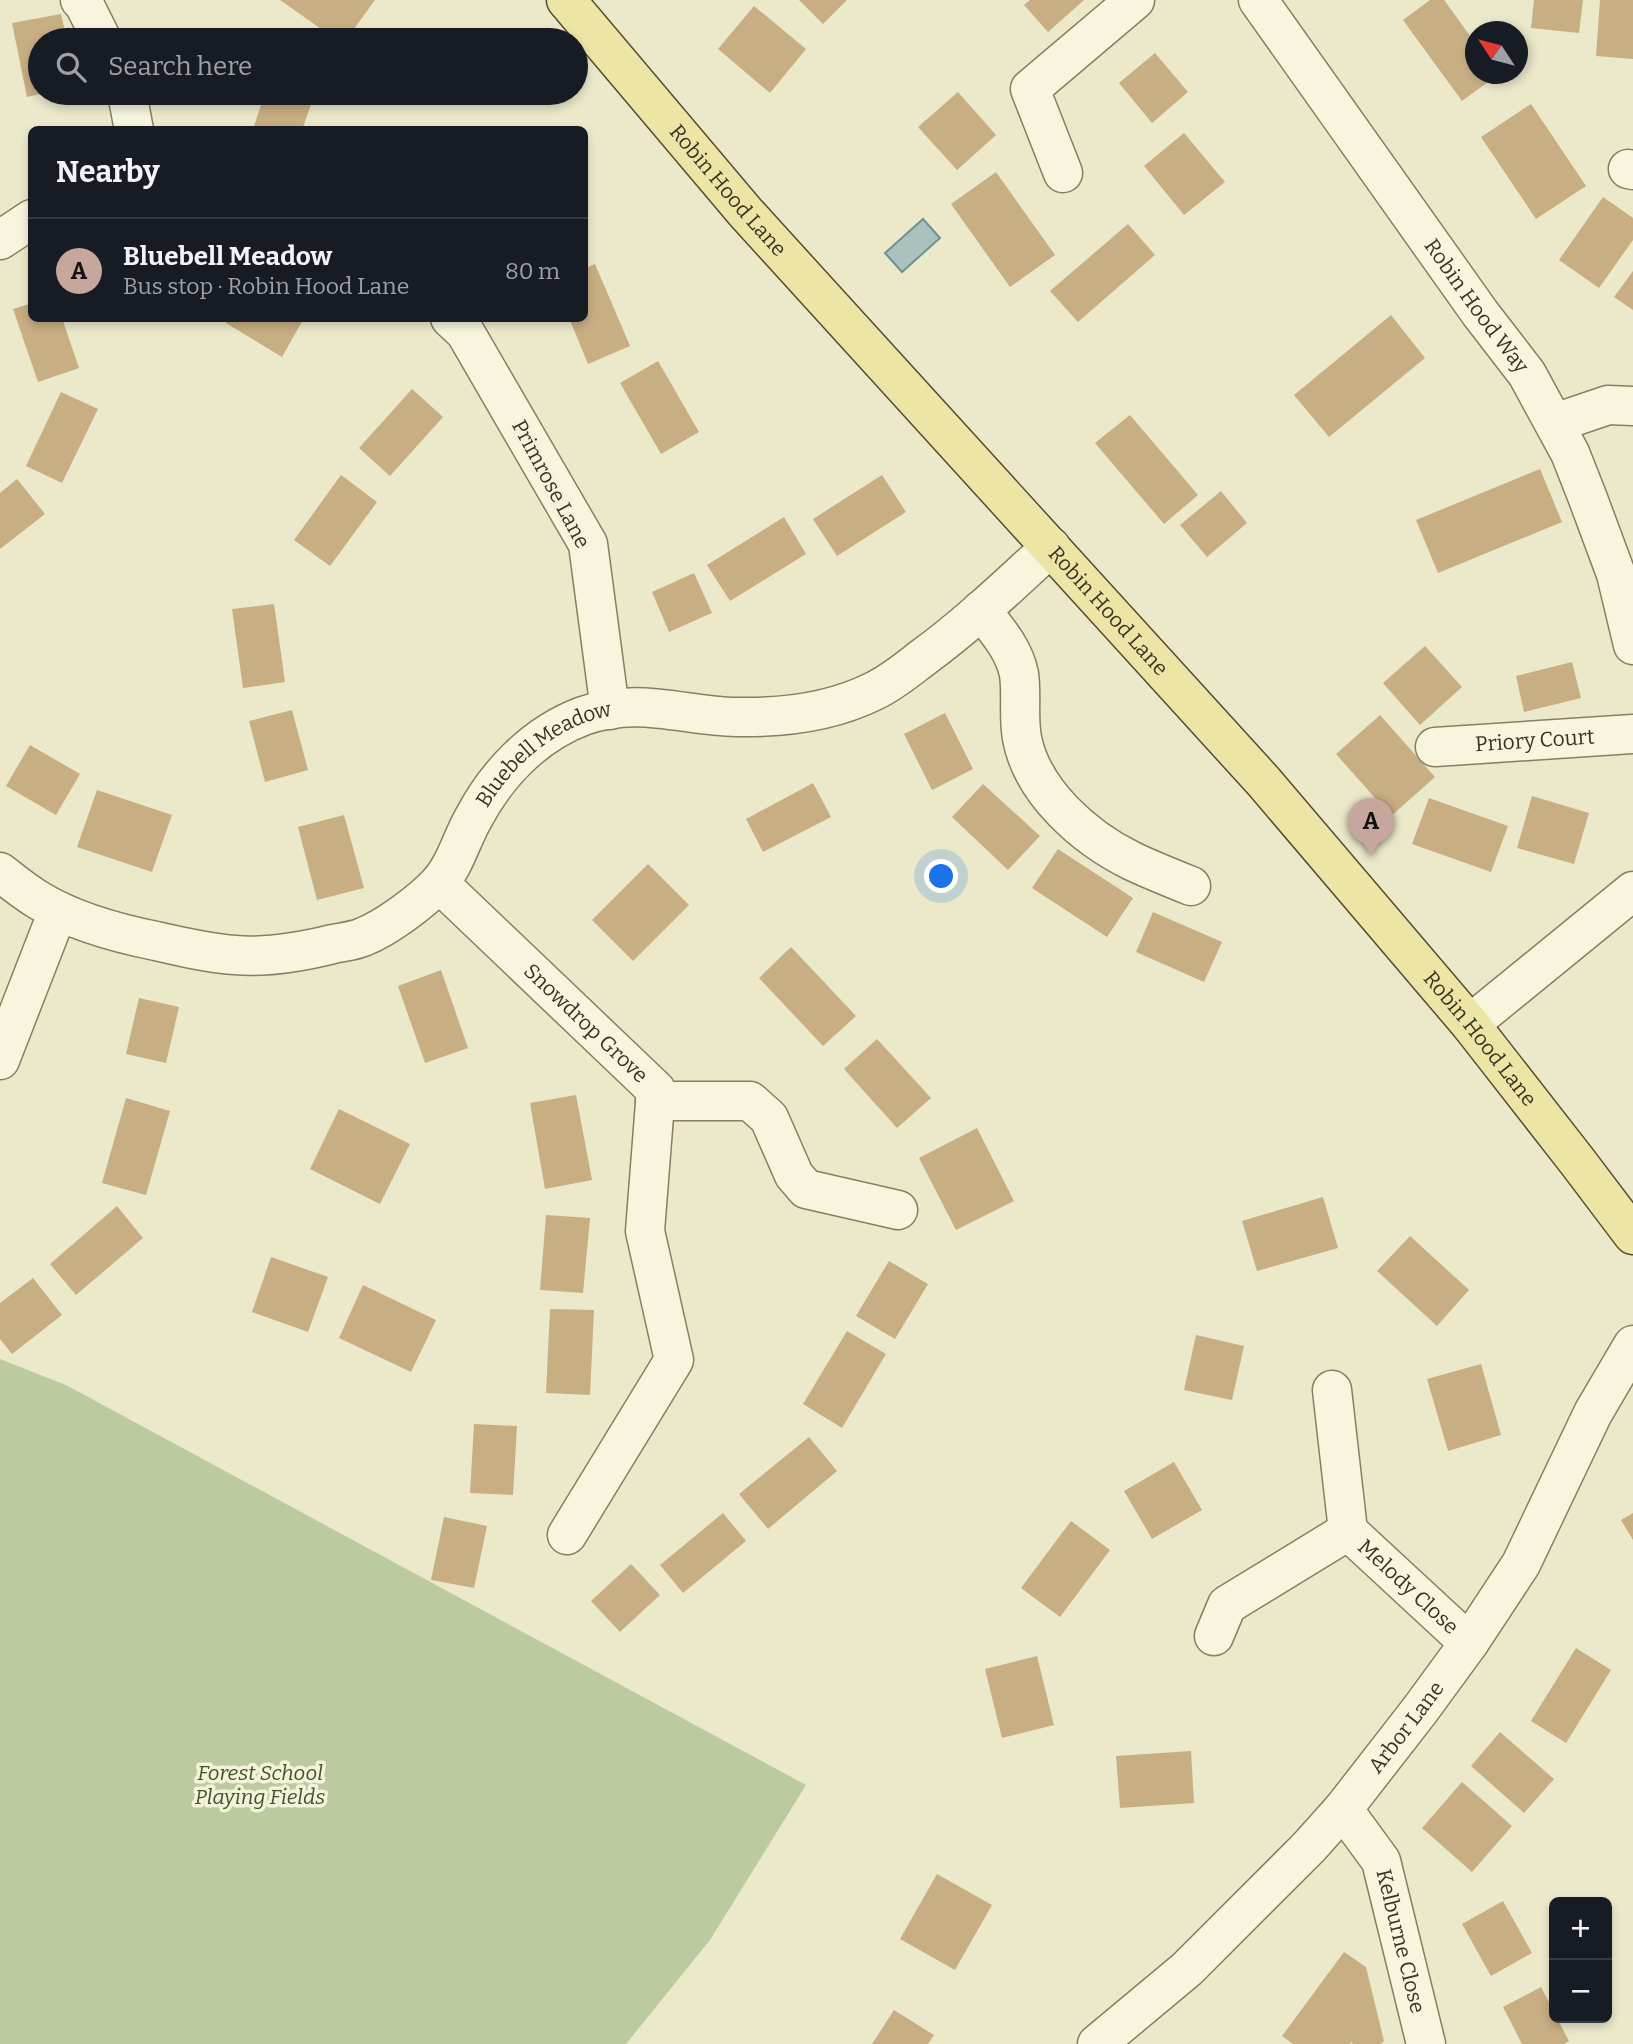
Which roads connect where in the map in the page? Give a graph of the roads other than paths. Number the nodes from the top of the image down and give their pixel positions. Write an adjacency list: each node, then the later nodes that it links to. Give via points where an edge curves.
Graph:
1 (80, 0): 5 (street)
2 (566, 0): 14 (main road, Robin Hood Lane, via 746,213)
3 (1135, 0): 8 (street, via 1030,89)
4 (1258, 0): 13 (street, Robin Hood Way, via 1527,374)
5 (96, 28)
6 (130, 105): 7 (street)
7 (134, 126)
8 (1063, 173)
9 (28, 222): 10 (street)
10 (0, 240)
11 (455, 322): 17 (street, Primrose Lane, via 466,332 588,544)
12 (1633, 406): 13 (street, via 1608,405)
13 (1555, 423): 16 (street, Robin Hood Way, via 1616,574)
14 (1051, 547): 15 (street, Bluebell Meadow); 25 (main road, Robin Hood Lane, via 1265,782)
15 (981, 610): 17 (street, Bluebell Meadow, via 900,676 842,703 767,717 728,717 660,707); 22 (street, via 1009,647 1018,672 1021,736 1029,765 1053,800 1071,819 1130,860)
16 (1633, 645)
17 (610, 710): 21 (street, Bluebell Meadow, via 583,716 539,739 516,758 474,816)
18 (1633, 734): 19 (street, Priory Court)
19 (1435, 747)
20 (0, 872): 24 (street, Bluebell Meadow)
21 (439, 883): 24 (street, Bluebell Meadow, via 405,912 363,937 272,956 189,948 118,933); 27 (street, Snowdrop Grove, via 656,1090)
22 (1191, 886)
23 (1633, 892): 25 (street)
24 (58, 911): 26 (street)
25 (1470, 1024): 29 (main road, Robin Hood Lane)
26 (0, 1060)
27 (655, 1101): 28 (street, via 750,1101 769,1118 794,1175 806,1189); 33 (street, Snowdrop Grove, via 645,1231 674,1360)
28 (898, 1210)
29 (1633, 1235)
30 (1633, 1345): 35 (street, Arbor Lane, via 1592,1413 1521,1564)
31 (1332, 1390): 32 (street, Melody Close)
32 (1348, 1531): 34 (street, Melody Close, via 1227,1605); 35 (street, Melody Close)
33 (567, 1535)
34 (1214, 1636)
35 (1469, 1643): 36 (street, Arbor Lane)
36 (1343, 1809): 37 (street, Arbor Lane, via 1186,1969); 38 (street, Kelburne Close, via 1381,1861)
37 (1097, 2044)
38 (1426, 2044)

